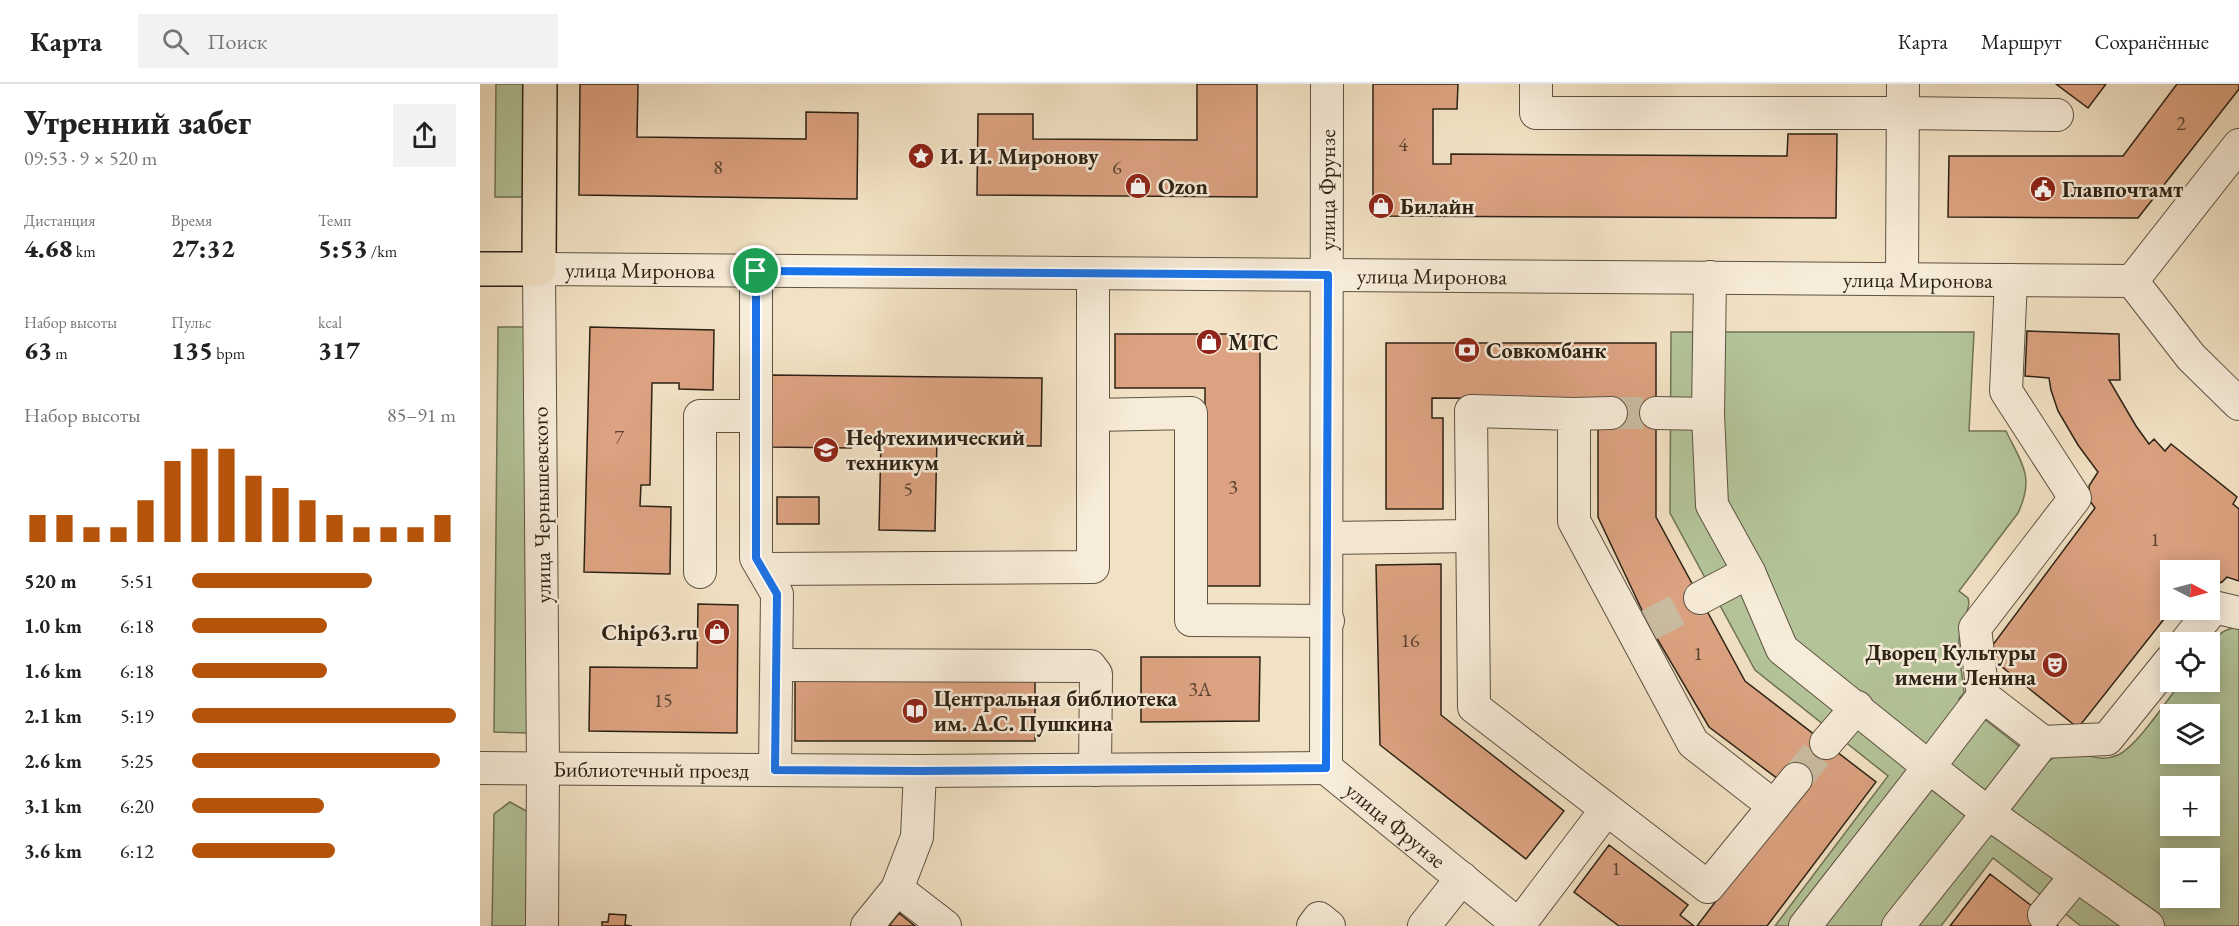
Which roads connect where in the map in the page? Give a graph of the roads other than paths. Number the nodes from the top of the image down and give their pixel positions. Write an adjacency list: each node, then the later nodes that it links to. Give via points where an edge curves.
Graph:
1 (540, 84): 8 (main road, улица Чернышевского)
2 (1327, 84): 11 (street, улица Фрунзе)
3 (1536, 84): 4 (street, via 1536,113)
4 (1903, 98): 5 (street); 13 (street)
5 (2057, 115)
6 (2239, 145): 15 (street)
7 (480, 269): 8 (main road, улица Миронова)
8 (538, 269): 9 (street, улица Миронова); 40 (street, улица Чернышевского)
9 (756, 271): 10 (street, улица Миронова); 22 (street)
10 (1093, 274): 11 (street, улица Миронова); 19 (street)
11 (1328, 275): 12 (street, улица Миронова); 24 (street, улица Фрунзе)
12 (1710, 277): 13 (street, улица Миронова); 21 (street)
13 (1902, 279): 14 (street, улица Миронова)
14 (2011, 280): 15 (street, улица Миронова); 34 (street, via 2006,391 2075,498 1975,628)
15 (2132, 281): 16 (street, via 2191,357)
16 (2239, 404)
17 (1611, 413): 20 (street)
18 (1656, 413): 21 (street)
19 (1093, 414): 25 (street, via 1093,567); 30 (street, via 1191,413 1191,620)
20 (1574, 414): 23 (street, via 1471,411); 46 (street, via 1574,521 1641,629 1693,743)
21 (1708, 414): 27 (street, via 1712,506)
22 (756, 416): 25 (street, via 756,558); 26 (street, via 700,416)
23 (1472, 536): 24 (street); 47 (street, via 1474,707)
24 (1328, 538): 30 (street, улица Фрунзе)
25 (763, 569): 32 (street, via 777,594)
26 (700, 572)
27 (1749, 572): 28 (street); 35 (street, via 1782,649)
28 (1700, 598)
29 (2239, 613): 31 (street, via 2214,607)
30 (1328, 621): 41 (street, улица Фрунзе)
31 (2194, 632)
32 (777, 664): 42 (street); 43 (street, via 1090,666 1096,674)
33 (2160, 673): 36 (street, via 2107,739)
34 (1983, 696): 36 (street); 38 (street)
35 (1857, 707): 37 (street); 38 (street)
36 (2043, 742): 48 (street)
37 (1826, 743)
38 (1929, 766): 48 (street); 60 (street)
39 (480, 768): 40 (street, Библиотечный проезд)
40 (543, 768): 42 (street, Библиотечный проезд); 53 (street, улица Чернышевского)
41 (1326, 768): 43 (street, Библиотечный проезд); 50 (street, улица Фрунзе)
42 (775, 770): 44 (street, Библиотечный проезд)
43 (1095, 770): 44 (street, Библиотечный проезд)
44 (920, 771): 51 (street, via 917,837)
45 (1796, 779): 46 (street)
46 (1773, 806): 47 (street, via 1708,887)
47 (1606, 810): 59 (street)
48 (1988, 813): 49 (street); 61 (street)
49 (2076, 876): 52 (street); 62 (street)
50 (1462, 878): 58 (street); 59 (street, улица Фрунзе)
51 (897, 889): 54 (street); 55 (street)
52 (2044, 915)
53 (542, 926)
54 (867, 926)
55 (945, 926)
56 (1313, 926): 57 (street, via 1319,918)
57 (1329, 926)
58 (1424, 926)
59 (1520, 926)
60 (1805, 926)
61 (1898, 926)
62 (2148, 926)

